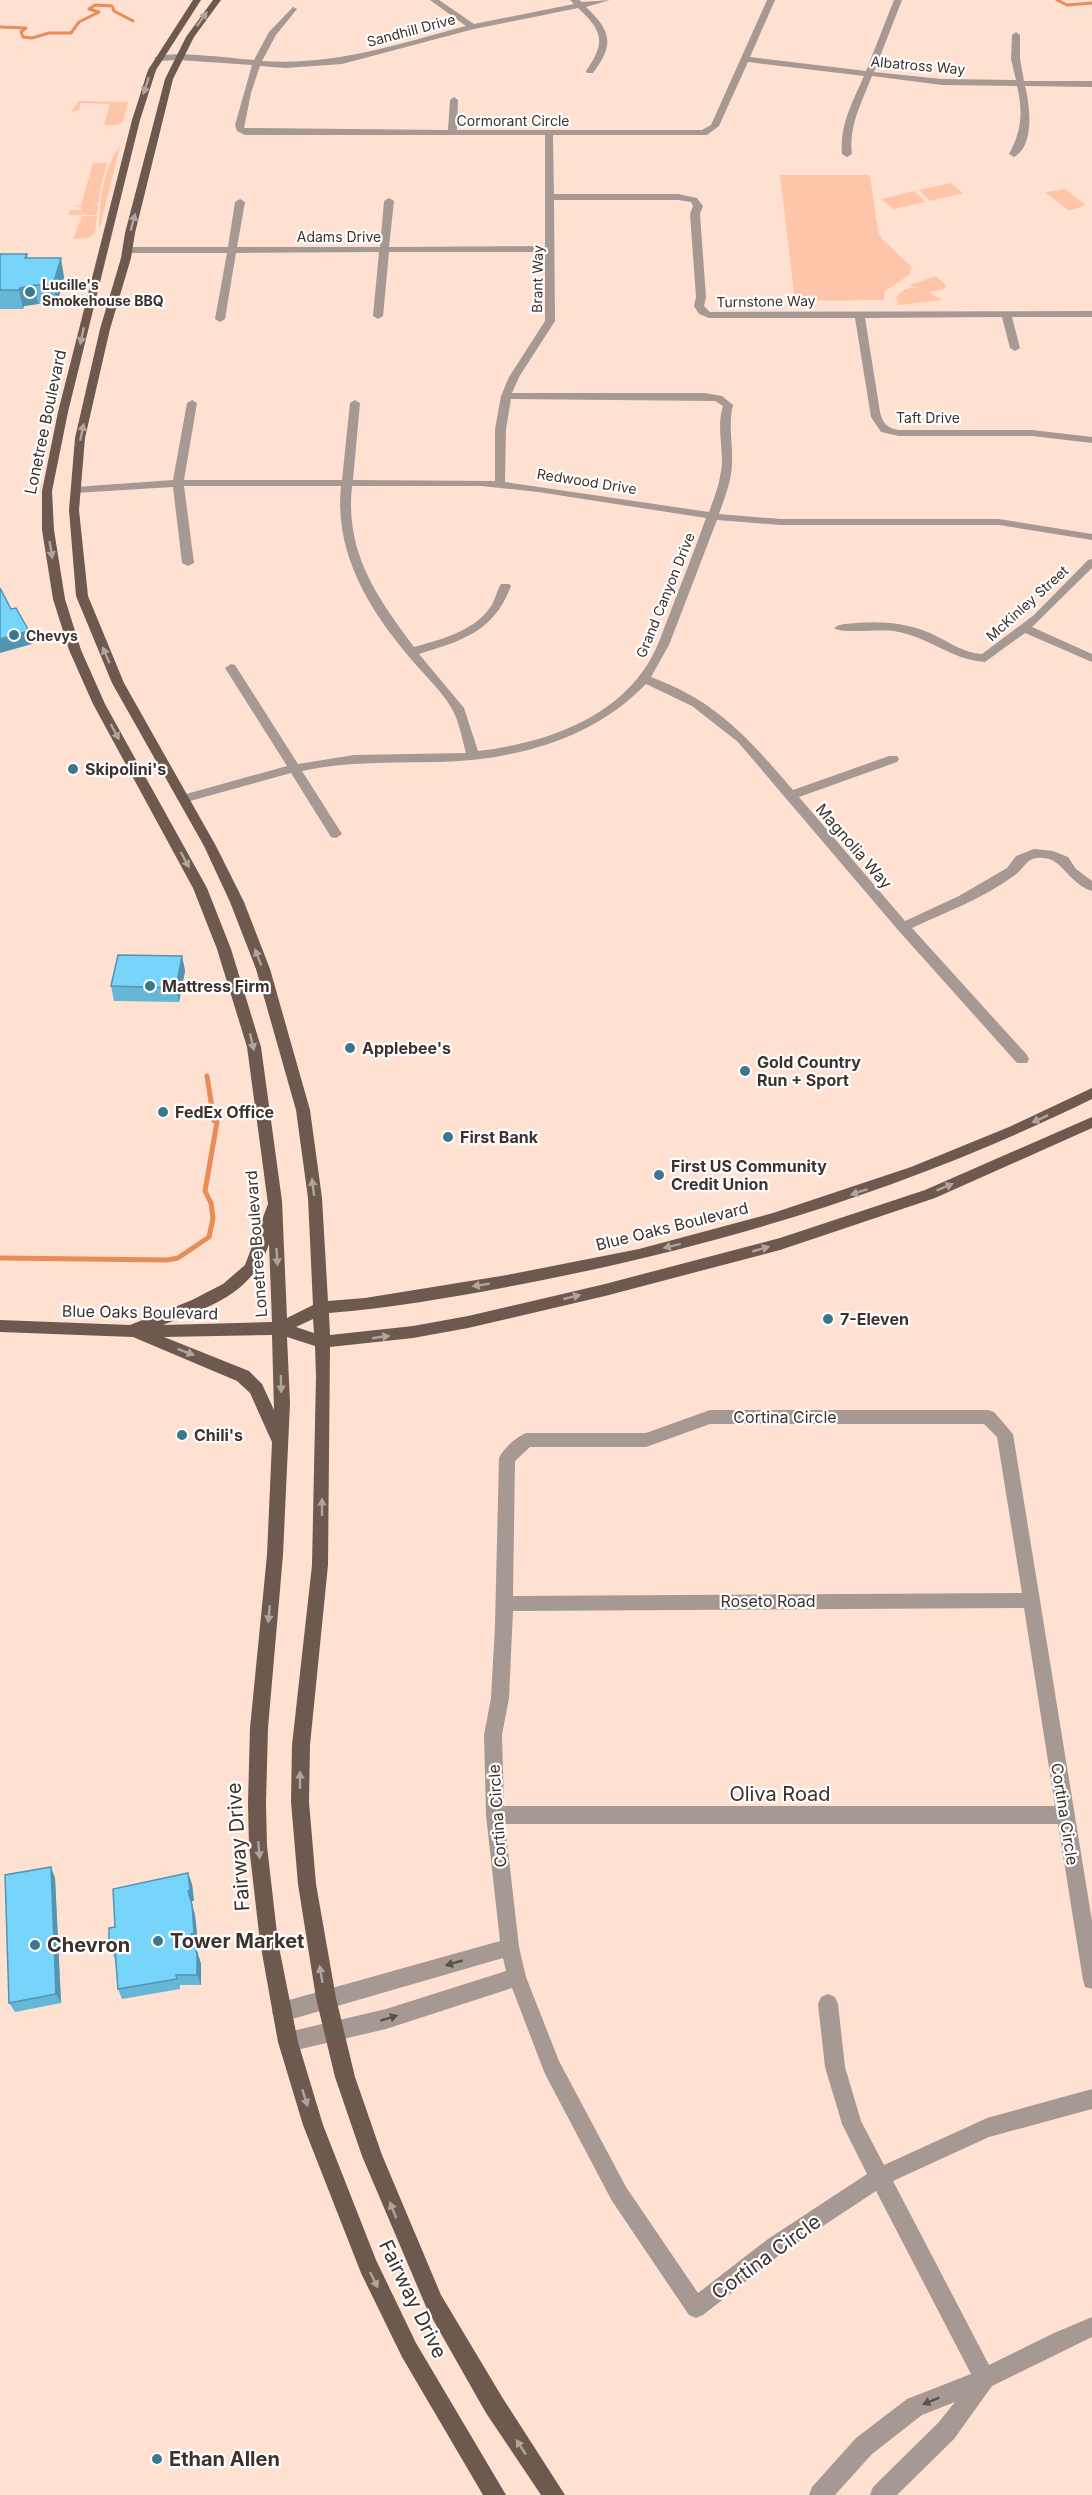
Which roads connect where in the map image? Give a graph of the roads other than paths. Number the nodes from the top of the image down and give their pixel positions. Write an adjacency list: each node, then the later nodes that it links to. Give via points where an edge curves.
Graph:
1 (197, 0): 11 (main road, Lonetree Boulevard)
2 (217, 0): 12 (main road, Lonetree Boulevard, one-way to 2)
3 (435, 0): 9 (street)
4 (606, 0): 7 (street, Sandhill Drive)
5 (771, 0): 13 (street, Cormorant Circle)
6 (898, 0): 16 (street)
7 (576, 3): 9 (street, Sandhill Drive); 15 (street, via 600,25 604,38 603,52)
8 (293, 9): 14 (street, via 280,22)
9 (473, 27): 14 (street, Sandhill Drive, via 342,61)
10 (1016, 35): 17 (street, via 1014,53)
11 (158, 58): 12 (street, Sandhill Drive); 20 (main road, Lonetree Boulevard, one-way to 20)
12 (178, 60): 14 (street, Sandhill Drive, via 241,66); 25 (main road, Lonetree Boulevard)
13 (743, 60): 16 (street, Albatross Way); 22 (street, Cormorant Circle, via 709,132)
14 (256, 63): 21 (street, Cormorant Circle, via 239,125 245,132)
15 (590, 71)
16 (869, 74): 17 (street, Albatross Way, via 942,82); 23 (street, via 847,132)
17 (1020, 84): 18 (street, Albatross Way); 24 (street, via 1025,129)
18 (1092, 84)
19 (454, 100): 21 (street)
20 (133, 132): 25 (main road, Lonetree Boulevard, via 142,134); 29 (main road, Lonetree Boulevard)
21 (452, 133): 22 (street, Cormorant Circle)
22 (549, 133): 26 (street, Brant Way)
23 (847, 154)
24 (1014, 154)
25 (141, 160): 33 (main road, Lonetree Boulevard, one-way to 25)
26 (550, 197): 32 (street, Brant Way); 34 (street, Turnstone Way, via 678,196 694,200 698,206 695,214 699,306 709,315)
27 (389, 201): 31 (street)
28 (240, 202): 30 (street)
29 (104, 249): 33 (main road); 47 (main road, Lonetree Boulevard, one-way to 47, via 63,412)
30 (232, 249): 31 (street, Adams Drive); 33 (street, Adams Drive); 38 (street)
31 (384, 249): 32 (street, Adams Drive); 37 (street)
32 (550, 249): 40 (street, Brant Way, via 550,321)
33 (127, 250): 47 (main road, Lonetree Boulevard, one-way to 33, via 81,438)
34 (859, 314): 35 (street, Turnstone Way); 43 (street, Taft Drive, via 875,412 883,430 1032,433)
35 (1006, 314): 36 (street, Turnstone Way); 39 (street)
36 (1092, 314)
37 (378, 316)
38 (220, 319)
39 (1015, 348)
40 (506, 396): 46 (street, Brant Way); 48 (street, Grand Canyon Drive, via 721,399 728,407 727,463)
41 (192, 403): 45 (street)
42 (355, 403): 44 (street)
43 (1092, 440)
44 (347, 482): 45 (street, Redwood Drive); 46 (street, Redwood Drive); 55 (street, via 344,521 350,548 382,612)
45 (178, 483): 47 (street, Redwood Drive); 51 (street)
46 (500, 484): 48 (street, Redwood Drive)
47 (61, 491): 63 (main road, Lonetree Boulevard, one-way to 47, via 81,596 74,522); 63 (main road, Lonetree Boulevard, one-way to 63, via 48,530 56,582 75,651 99,704)
48 (713, 516): 49 (street, Redwood Drive, via 781,522 999,522); 58 (street, Grand Canyon Drive, via 661,649)
49 (1092, 537)
50 (1092, 562): 54 (street, McKinley Street)
51 (188, 563)
52 (505, 586): 55 (street, via 494,611 479,624)
53 (840, 628): 54 (street, McKinley Street, via 900,628 977,658 990,656)
54 (1024, 628): 56 (street)
55 (411, 652): 59 (street, via 454,702)
56 (1092, 658)
57 (231, 668): 61 (street)
58 (644, 679): 59 (street, Grand Canyon Drive, via 611,709 576,729 530,746); 62 (street, Magnolia Way, via 679,693 715,715 742,739)
59 (473, 756): 61 (street, Grand Canyon Drive, via 355,759)
60 (893, 759): 62 (street)
61 (294, 768): 63 (street, Grand Canyon Drive); 64 (street)
62 (789, 796): 66 (street, Magnolia Way)
63 (170, 804): 70 (main road, Lonetree Boulevard, one-way to 70, via 221,939 254,1047); 71 (main road, Lonetree Boulevard, one-way to 63, via 315,1198 303,1110 263,969 210,846)
64 (336, 834)
65 (1092, 887): 66 (street, via 1071,872 1064,860 1043,852 1034,853 964,899)
66 (903, 927): 67 (street, Magnolia Way)
67 (1022, 1059)
68 (1092, 1093): 71 (main road, Blue Oaks Boulevard, one-way to 71, via 924,1168 774,1220 573,1268 408,1298)
69 (1092, 1122): 75 (main road, Blue Oaks Boulevard, one-way to 69, via 468,1322 748,1253 930,1194)
70 (275, 1201): 73 (main road, Lonetree Boulevard, one-way to 73); 74 (main road, via 253,1262 242,1280 222,1293)
71 (321, 1308): 73 (main road, Blue Oaks Boulevard); 75 (main road, Lonetree Boulevard)
72 (0, 1326): 74 (main road, Blue Oaks Boulevard)
73 (280, 1328): 74 (main road, Blue Oaks Boulevard); 75 (main road, Blue Oaks Boulevard); 76 (main road, Fairway Drive, one-way to 76)
74 (131, 1331): 76 (main road, one-way to 76, via 243,1376 256,1389)
75 (322, 1342): 84 (main road, Fairway Drive, one-way to 75, via 307,1884 300,1802 301,1745 320,1565)
76 (279, 1439): 86 (main road, Fairway Drive, one-way to 86, via 275,1555 259,1728 257,1803 268,1931)
77 (1032, 1600): 78 (street, Roseto Road); 78 (street, Cortina Circle, via 1005,1434 988,1417 710,1417 646,1440 526,1440 507,1458); 80 (street, Cortina Circle)
78 (504, 1604): 79 (street, Cortina Circle, via 500,1698 493,1735)
79 (495, 1815): 80 (street, Oliva Road); 81 (street, Cortina Circle)
80 (1065, 1815): 83 (street, Cortina Circle)
81 (510, 1947): 82 (street, Cortina Circle); 84 (street, one-way to 84)
82 (517, 1977): 87 (street, one-way to 82, via 386,2019); 90 (street, Cortina Circle, via 552,2067 619,2194 696,2308 775,2246)
83 (1092, 1980)
84 (326, 1998): 86 (street); 87 (main road, Fairway Drive)
85 (828, 2004): 90 (street, via 835,2067 844,2099 852,2124)
86 (282, 2012): 88 (main road, Fairway Drive)
87 (332, 2031): 88 (street); 94 (main road, Fairway Drive, one-way to 87, via 494,2406 434,2302 372,2156)
88 (288, 2042): 93 (main road, Fairway Drive, one-way to 93, via 313,2125 368,2266 409,2350)
89 (1092, 2099): 90 (street, Cortina Circle, via 987,2128)
90 (880, 2176): 92 (street)
91 (1092, 2327): 92 (street)
92 (985, 2379): 95 (street, one-way to 95, via 915,2407 864,2446); 96 (street, via 946,2432)
93 (495, 2495)
94 (554, 2495)
95 (820, 2495)
96 (881, 2495)

